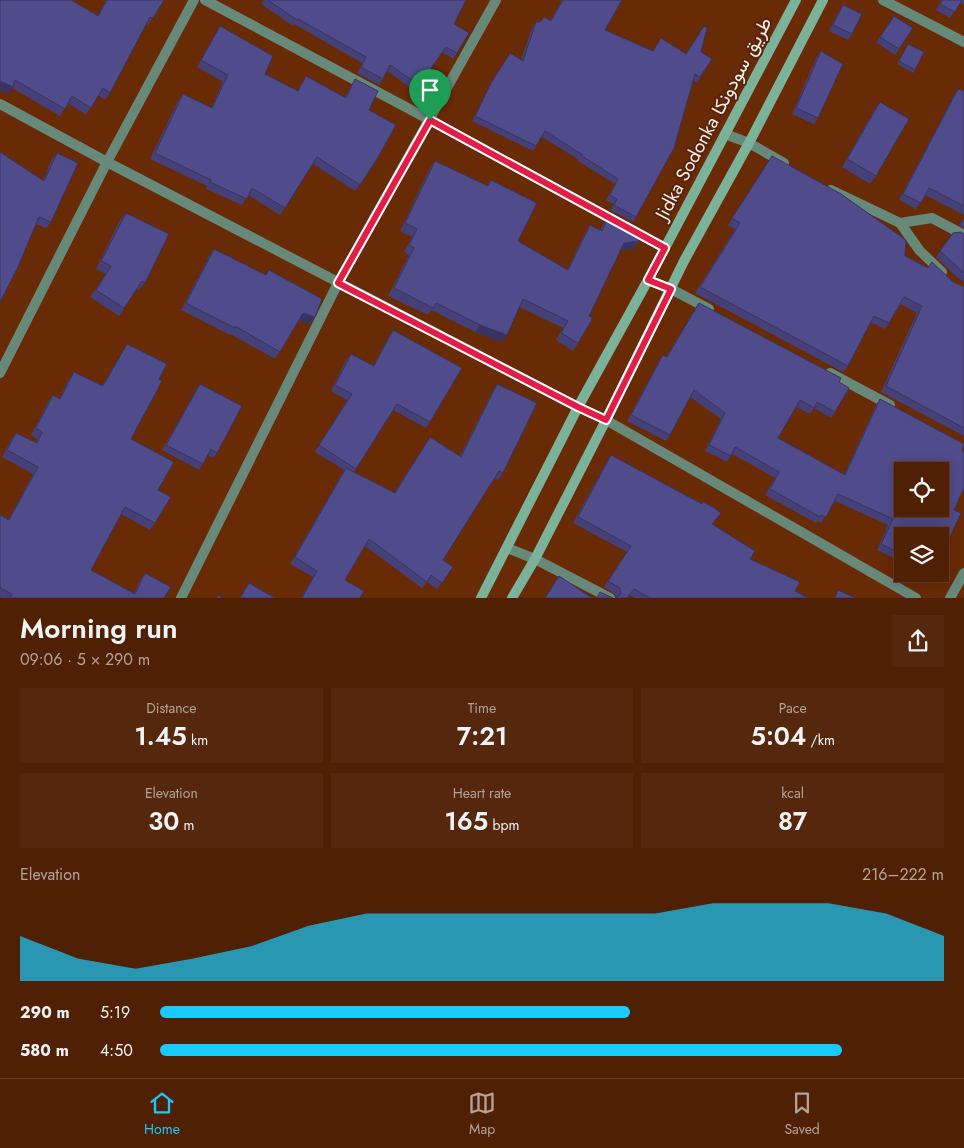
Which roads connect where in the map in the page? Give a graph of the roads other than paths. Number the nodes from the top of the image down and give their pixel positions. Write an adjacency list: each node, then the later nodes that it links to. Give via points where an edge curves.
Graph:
1 (194, 0): 12 (street)
2 (205, 0): 9 (street)
3 (496, 0): 9 (street)
4 (796, 0): 10 (main road, Jidka Sodonka طريق سودونكا)
5 (823, 0): 11 (main road)
6 (883, 0): 7 (street)
7 (964, 42)
8 (0, 104): 12 (street)
9 (430, 120): 17 (street); 20 (street)
10 (725, 134): 11 (street); 17 (main road, Jidka Sodonka طريق سودونكا)
11 (749, 143): 13 (street); 21 (main road)
12 (107, 162): 20 (street); 24 (street)
13 (790, 166)
14 (824, 186): 15 (street)
15 (900, 223): 16 (street, via 932,218); 18 (street, via 920,251)
16 (964, 234)
17 (665, 248): 19 (main road, Jidka Sodonka طريق سودونكا)
18 (946, 277)
19 (648, 280): 21 (street); 25 (main road, Jidka Sodonka طريق سودونكا)
20 (338, 283): 25 (street); 31 (street)
21 (671, 289): 22 (street); 27 (main road)
22 (714, 312)
23 (818, 367): 26 (street)
24 (0, 373)
25 (578, 407): 27 (street); 28 (main road, Jidka Sodonka طريق سودونكا)
26 (895, 408)
27 (606, 420): 29 (main road); 35 (street)
28 (507, 548): 29 (street); 32 (main road, Jidka Sodonka طريق سودونكا)
29 (535, 559): 33 (main road); 34 (street)
30 (964, 573): 36 (street)
31 (181, 598)
32 (481, 598)
33 (512, 598)
34 (610, 598)
35 (916, 598)
36 (950, 598)

